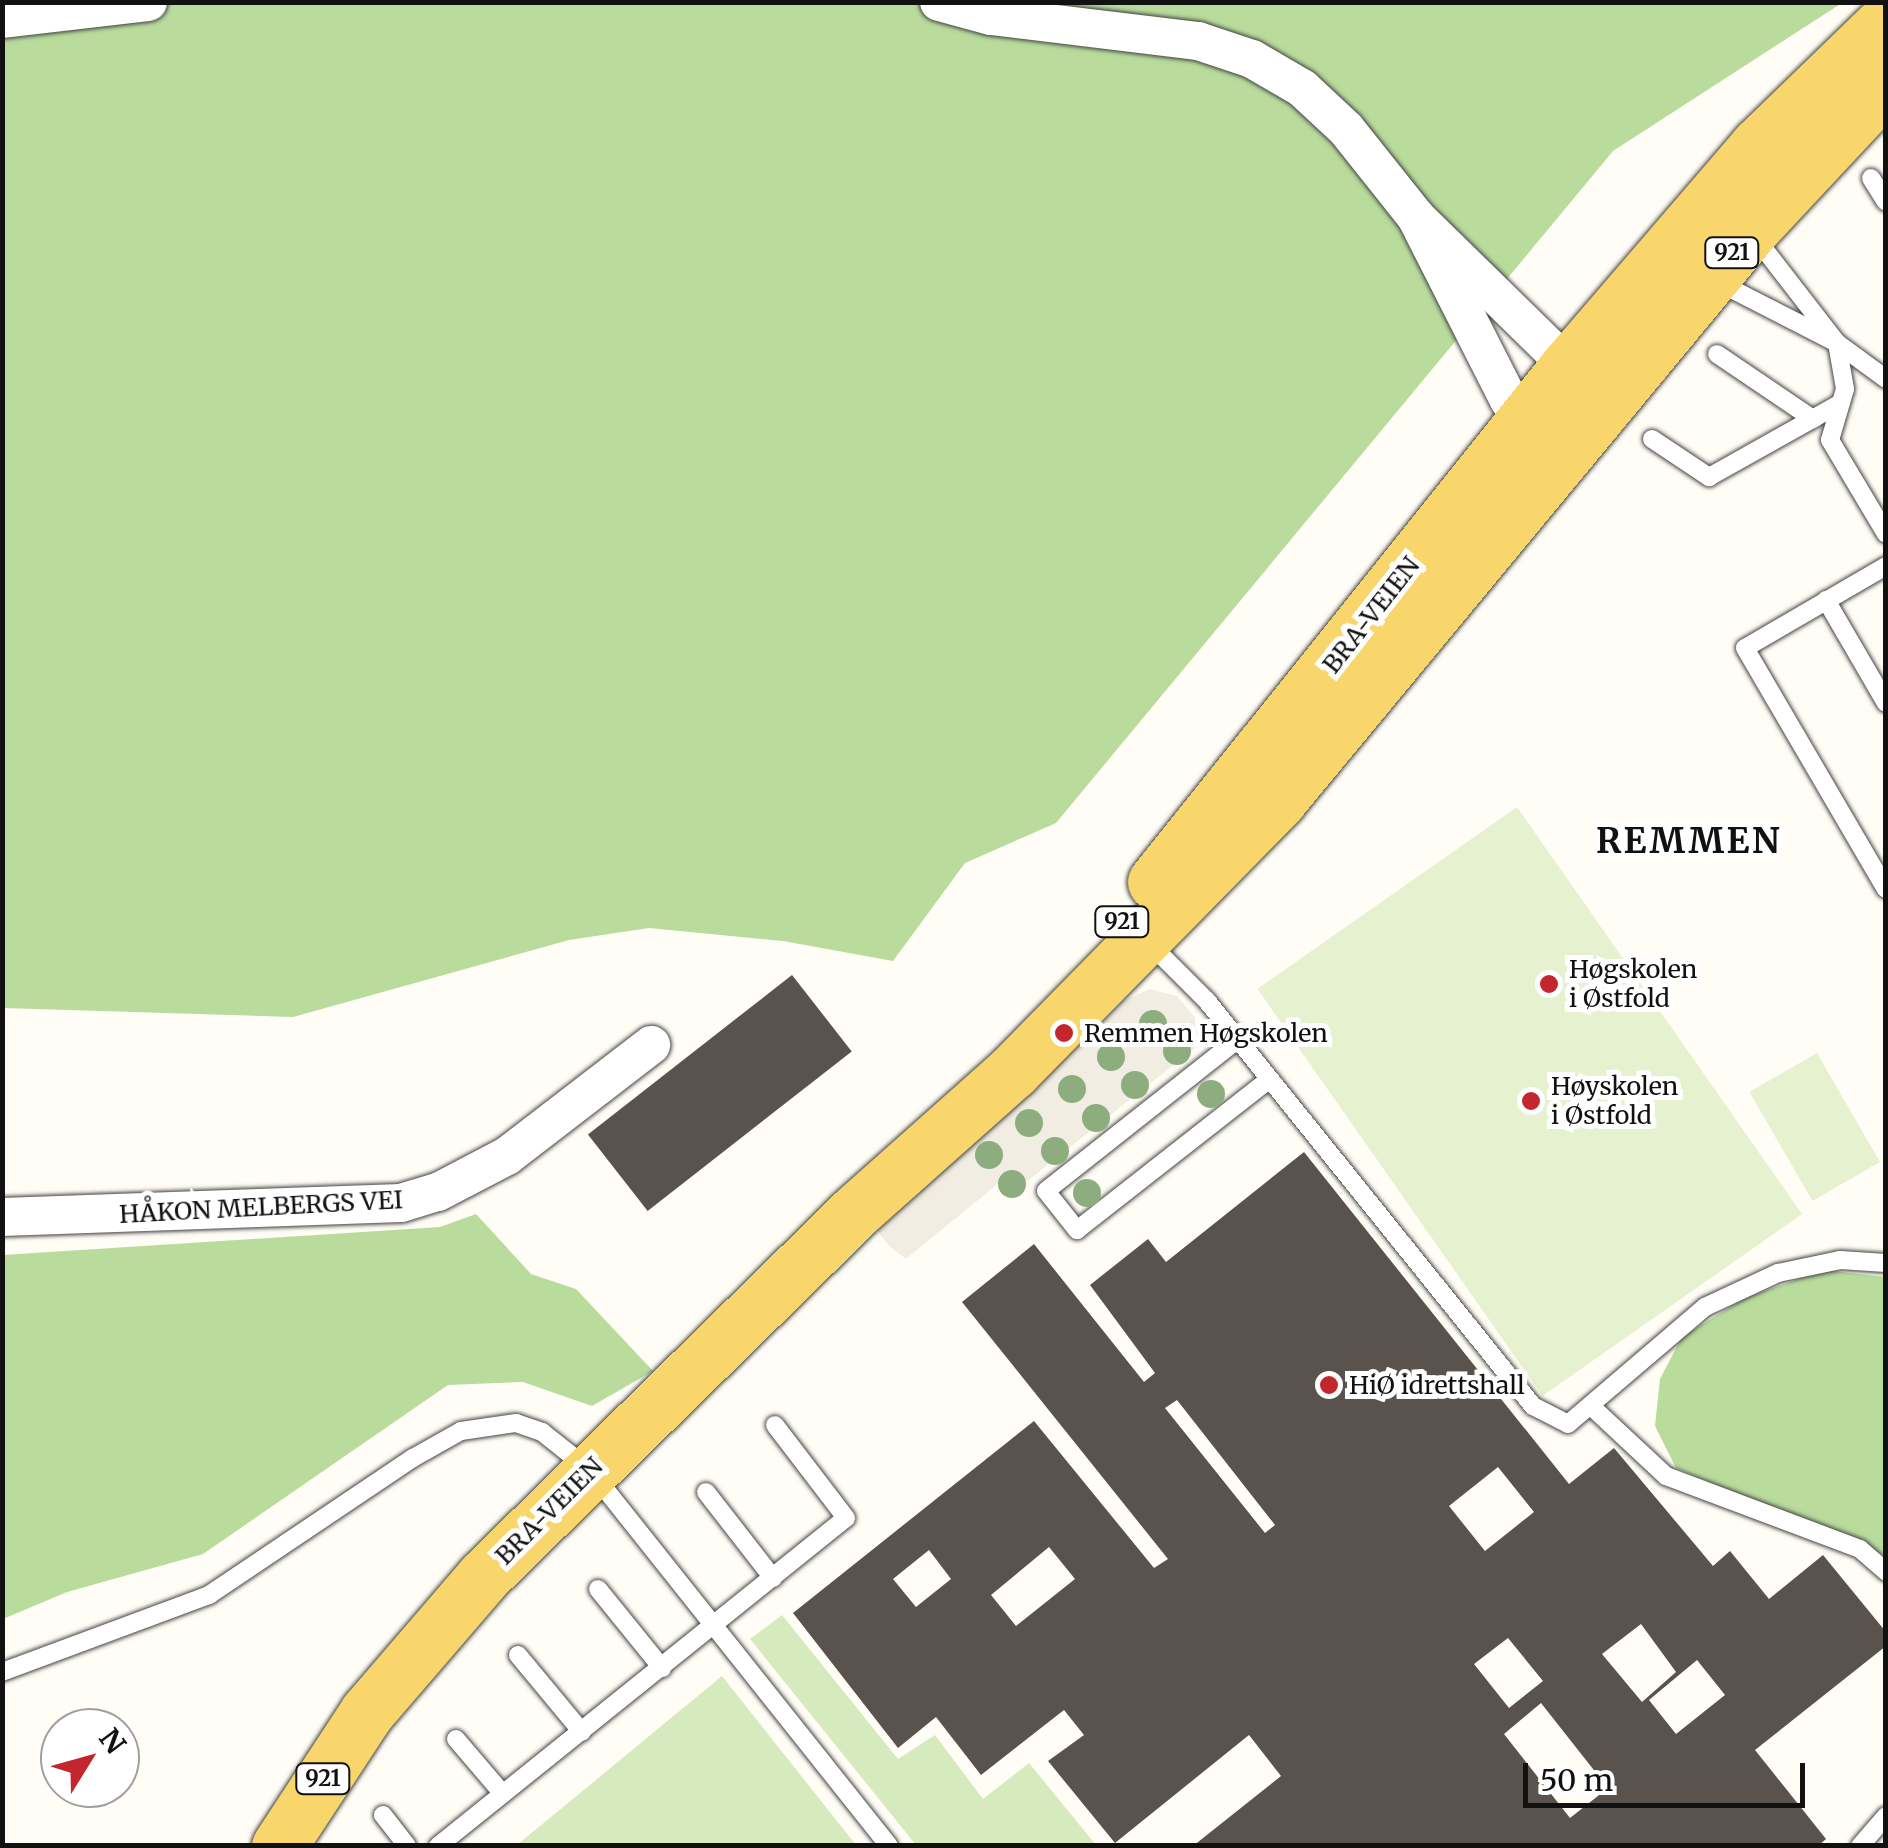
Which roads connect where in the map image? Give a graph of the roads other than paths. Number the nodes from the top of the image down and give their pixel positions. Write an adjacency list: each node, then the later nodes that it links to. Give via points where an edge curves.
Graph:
1 (148, 2): 3 (street)
2 (939, 2): 8 (street, via 991,16 1198,41 1252,59 1302,88 1346,129)
3 (2, 19)
4 (1886, 21): 9 (main road, BRA-VEIEN / 921, via 1800,101)
5 (1886, 85): 9 (main road, BRA-VEIEN / 921)
6 (1872, 178): 7 (lane)
7 (1886, 202)
8 (1416, 217): 12 (street); 16 (street, via 1456,306)
9 (1714, 241): 10 (lane); 10 (lane, via 1743,300); 12 (main road, BRA-VEIEN / 921); 17 (main road, BRA-VEIEN / 921)
10 (1837, 343): 13 (lane); 14 (lane)
11 (1717, 354): 15 (lane)
12 (1568, 366): 16 (main road, BRA-VEIEN / 921); 17 (street)
13 (1886, 378)
14 (1841, 403): 15 (lane); 19 (lane, via 1830,440)
15 (1812, 419): 18 (lane, via 1709,477)
16 (1525, 422): 17 (street); 24 (main road, BRA-VEIEN / 921)
17 (1587, 429): 24 (main road, BRA-VEIEN / 921, via 1279,800)
18 (1652, 439)
19 (1886, 534)
20 (1886, 566): 21 (lane)
21 (1826, 600): 22 (lane); 23 (lane, via 1745,648)
22 (1886, 703)
23 (1886, 888)
24 (1135, 930): 25 (lane); 32 (main road, BRA-VEIEN / 921, via 1013,1072 857,1210)
25 (1237, 1040): 27 (lane); 27 (lane, via 1046,1191 1077,1230)
26 (651, 1045): 28 (street, HÅKON MELBERGS VEI, via 507,1156 401,1203)
27 (1268, 1080): 30 (lane, via 1532,1406 1568,1424)
28 (2, 1218)
29 (1886, 1263): 30 (lane, via 1840,1260 1778,1272 1705,1307 1653,1345)
30 (1592, 1407): 34 (lane, via 1666,1476 1860,1550)
31 (776, 1425): 35 (lane, via 846,1518)
32 (590, 1470): 37 (lane); 40 (lane, via 542,1432 516,1423 462,1431 208,1596); 46 (main road, BRA-VEIEN / 921, via 425,1638)
33 (706, 1492): 35 (lane)
34 (1886, 1572)
35 (772, 1578): 37 (lane)
36 (598, 1588): 39 (lane)
37 (715, 1625): 39 (lane); 49 (lane)
38 (518, 1656): 41 (lane)
39 (662, 1668): 41 (lane)
40 (2, 1672)
41 (582, 1732): 43 (lane)
42 (456, 1738): 43 (lane)
43 (502, 1794): 48 (lane)
44 (383, 1815): 47 (lane)
45 (1886, 1816): 50 (lane)
46 (279, 1846)
47 (406, 1846)
48 (438, 1846)
49 (889, 1846)
50 (1860, 1846)

